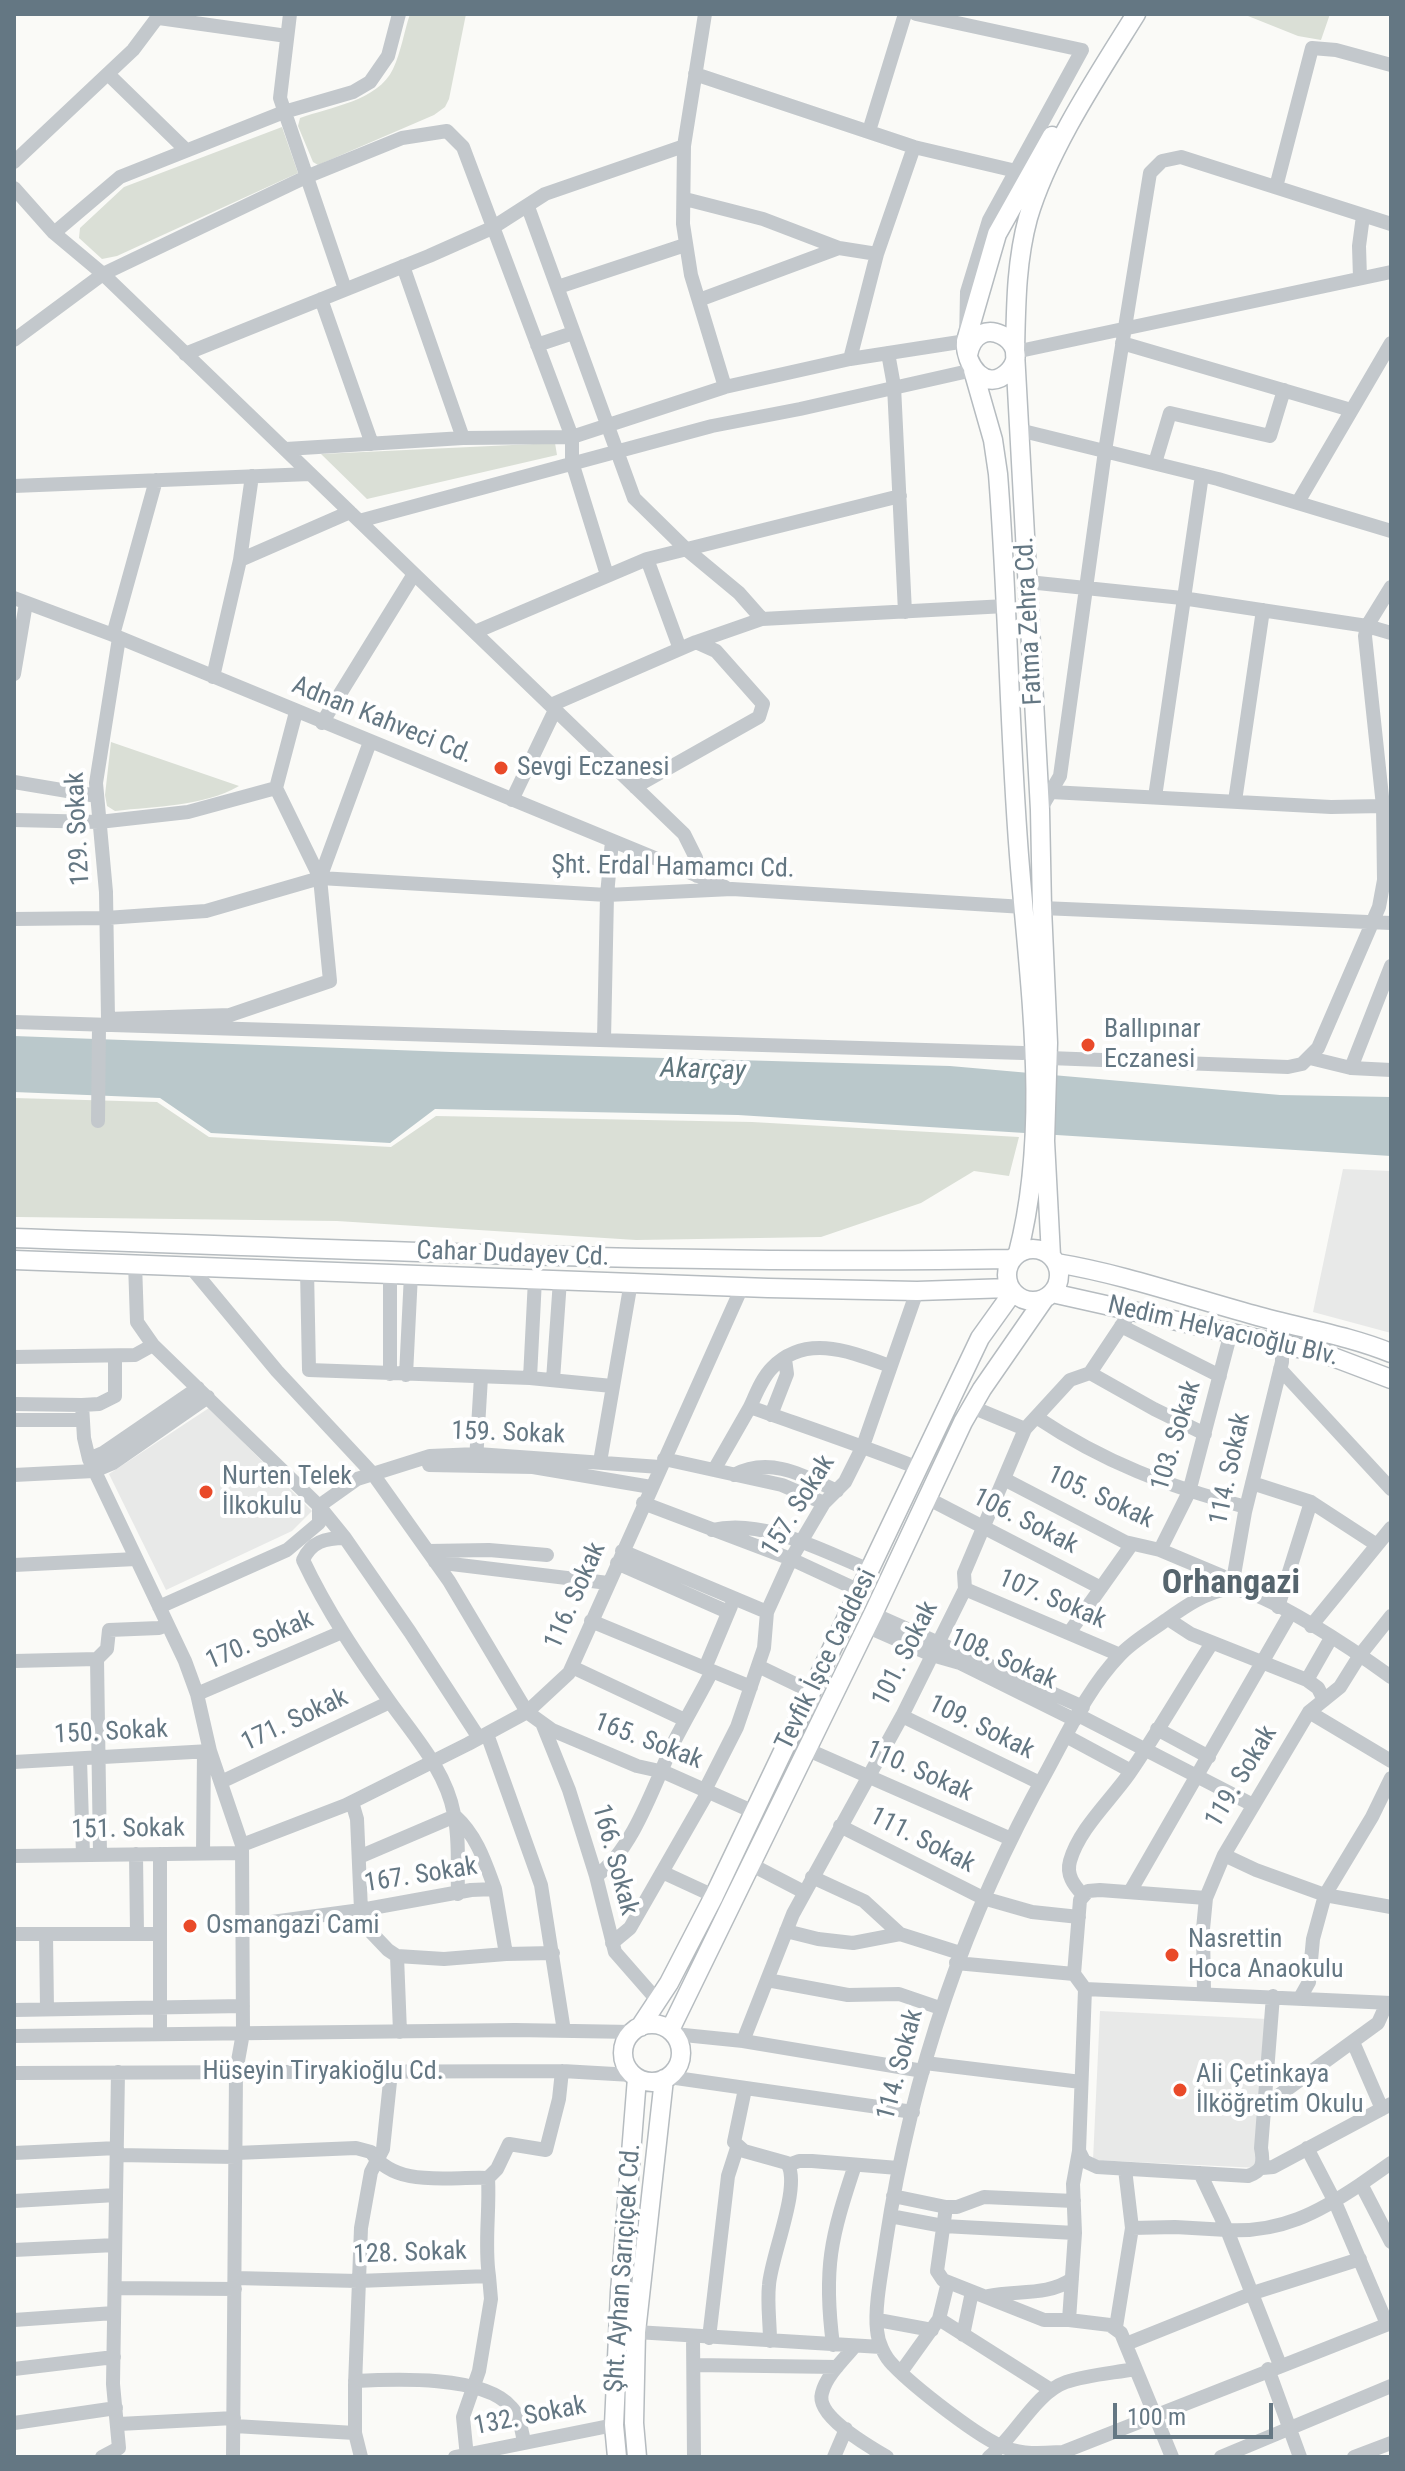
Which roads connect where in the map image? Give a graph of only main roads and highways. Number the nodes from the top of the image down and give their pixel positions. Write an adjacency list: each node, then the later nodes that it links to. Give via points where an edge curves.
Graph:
1 (1124, 14): 3 (main road, Fatma Zehra Cd.)
2 (1136, 14): 3 (main road, Fatma Zehra Cd.)
3 (1072, 113): 4 (main road, Fatma Zehra Cd., via 1028,221 1017,287); 5 (main road, Fatma Zehra Cd., via 1029,173 997,234)
4 (1015, 352): 5 (main road, via 1008,338 986,332 973,340); 5 (main road, via 1012,366 1001,377 986,378); 6 (main road, Fatma Zehra Cd., via 1040,810)
5 (969, 355): 6 (main road, Fatma Zehra Cd., via 998,474 1019,855)
6 (1033, 908): 7 (main road, Fatma Zehra Cd., via 1044,1066)
7 (1039, 1140): 9 (main road, Fatma Zehra Cd.); 10 (main road, Fatma Zehra Cd.)
8 (14, 1238): 9 (main road, Cahar Dudayev Cd., via 543,1258 827,1263)
9 (1015, 1256): 10 (main road, via 1035,1249); 12 (main road, via 1006,1274)
10 (1054, 1259): 13 (main road, via 1059,1279); 14 (main road, Nedim Helvacıoğlu Blv.)
11 (14, 1260): 12 (main road, Cahar Dudayev Cd., via 742,1287)
12 (1012, 1290): 13 (main road, via 1028,1301); 16 (main road, Tevfik İşce Caddesi, via 980,1338)
13 (1048, 1295): 15 (main road, Nedim Helvacıoğlu Blv., via 1282,1343); 17 (main road, Tevfik İşce Caddesi, via 972,1407)
14 (1391, 1353)
15 (1391, 1379)
16 (831, 1651): 17 (main road); 18 (main road, Tevfik İşce Caddesi, via 714,1896 669,1983)
17 (849, 1661): 19 (main road, Tevfik İşce Caddesi)
18 (636, 2029): 19 (main road, Hüseyin Tiryakioğlu Cd., via 655,2024); 20 (main road, via 626,2040 623,2058)
19 (672, 2032): 21 (main road, via 681,2052)
20 (634, 2077): 21 (main road, Hüseyin Tiryakioğlu Cd., via 650,2082); 22 (main road, Şht. Ayhan Sarıçiçek Cd., via 614,2425)
21 (666, 2078): 23 (main road, Şht. Ayhan Sarıçiçek Cd., via 636,2332)
22 (617, 2457)
23 (637, 2457)

